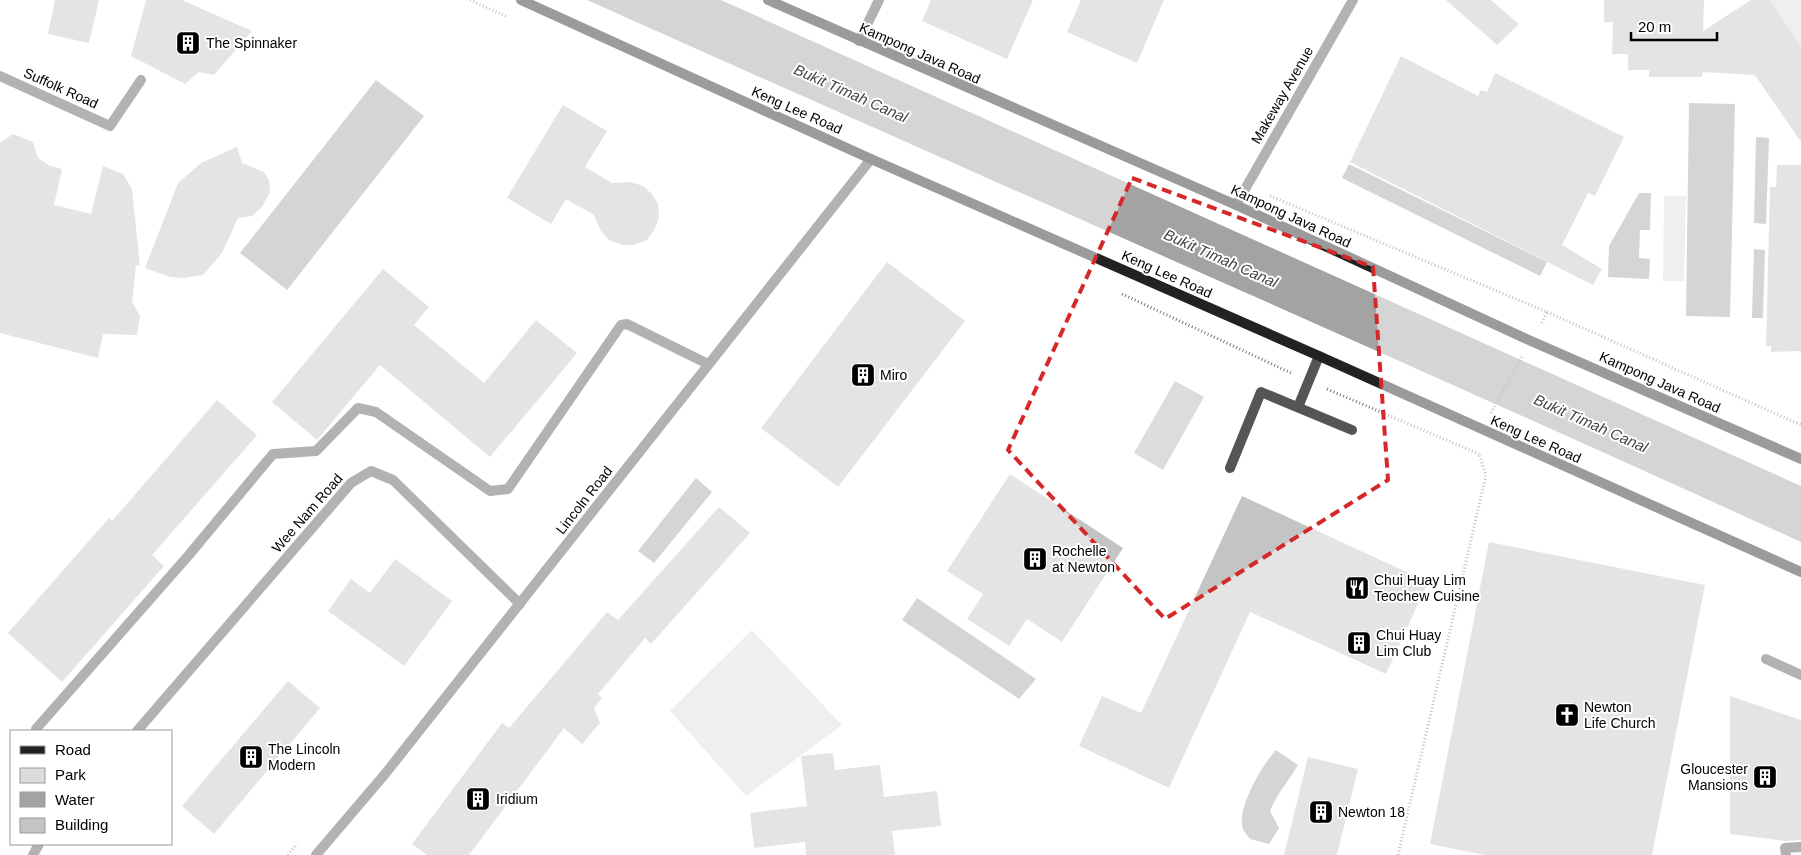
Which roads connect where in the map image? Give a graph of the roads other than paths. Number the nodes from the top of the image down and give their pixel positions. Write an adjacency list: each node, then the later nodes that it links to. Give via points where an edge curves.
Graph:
1 (522, 0): 8 (street, Keng Lee Road)
2 (768, 0): 5 (street, Kampong Java Road)
3 (879, 0): 5 (street)
4 (1354, 0): 9 (street, Makeway Avenue)
5 (859, 41): 9 (street, Kampong Java Road)
6 (0, 76): 7 (street, Suffolk Road, via 110,126)
7 (141, 80)
8 (872, 159): 10 (street, Keng Lee Road); 11 (street, Lincoln Road)
9 (1236, 205): 14 (street, Kampong Java Road, via 1531,341)
10 (1319, 356): 12 (street); 16 (street, Keng Lee Road)
11 (708, 364): 17 (street, Lincoln Road); 20 (street, via 627,324 621,325 508,489 490,491 376,412 358,408 316,452 273,454)
12 (1298, 407): 13 (street); 15 (street, via 1261,392)
13 (1352, 430)
14 (1801, 459)
15 (1230, 468)
16 (1801, 572)
17 (520, 604): 21 (street, Wee Nam Road, via 393,480 371,471 351,483); 23 (street, Lincoln Road)
18 (1766, 659): 19 (street)
19 (1801, 675)
20 (36, 729)
21 (137, 730)
22 (1801, 847): 24 (street, via 1785,848)
23 (316, 855)
24 (1786, 855)

